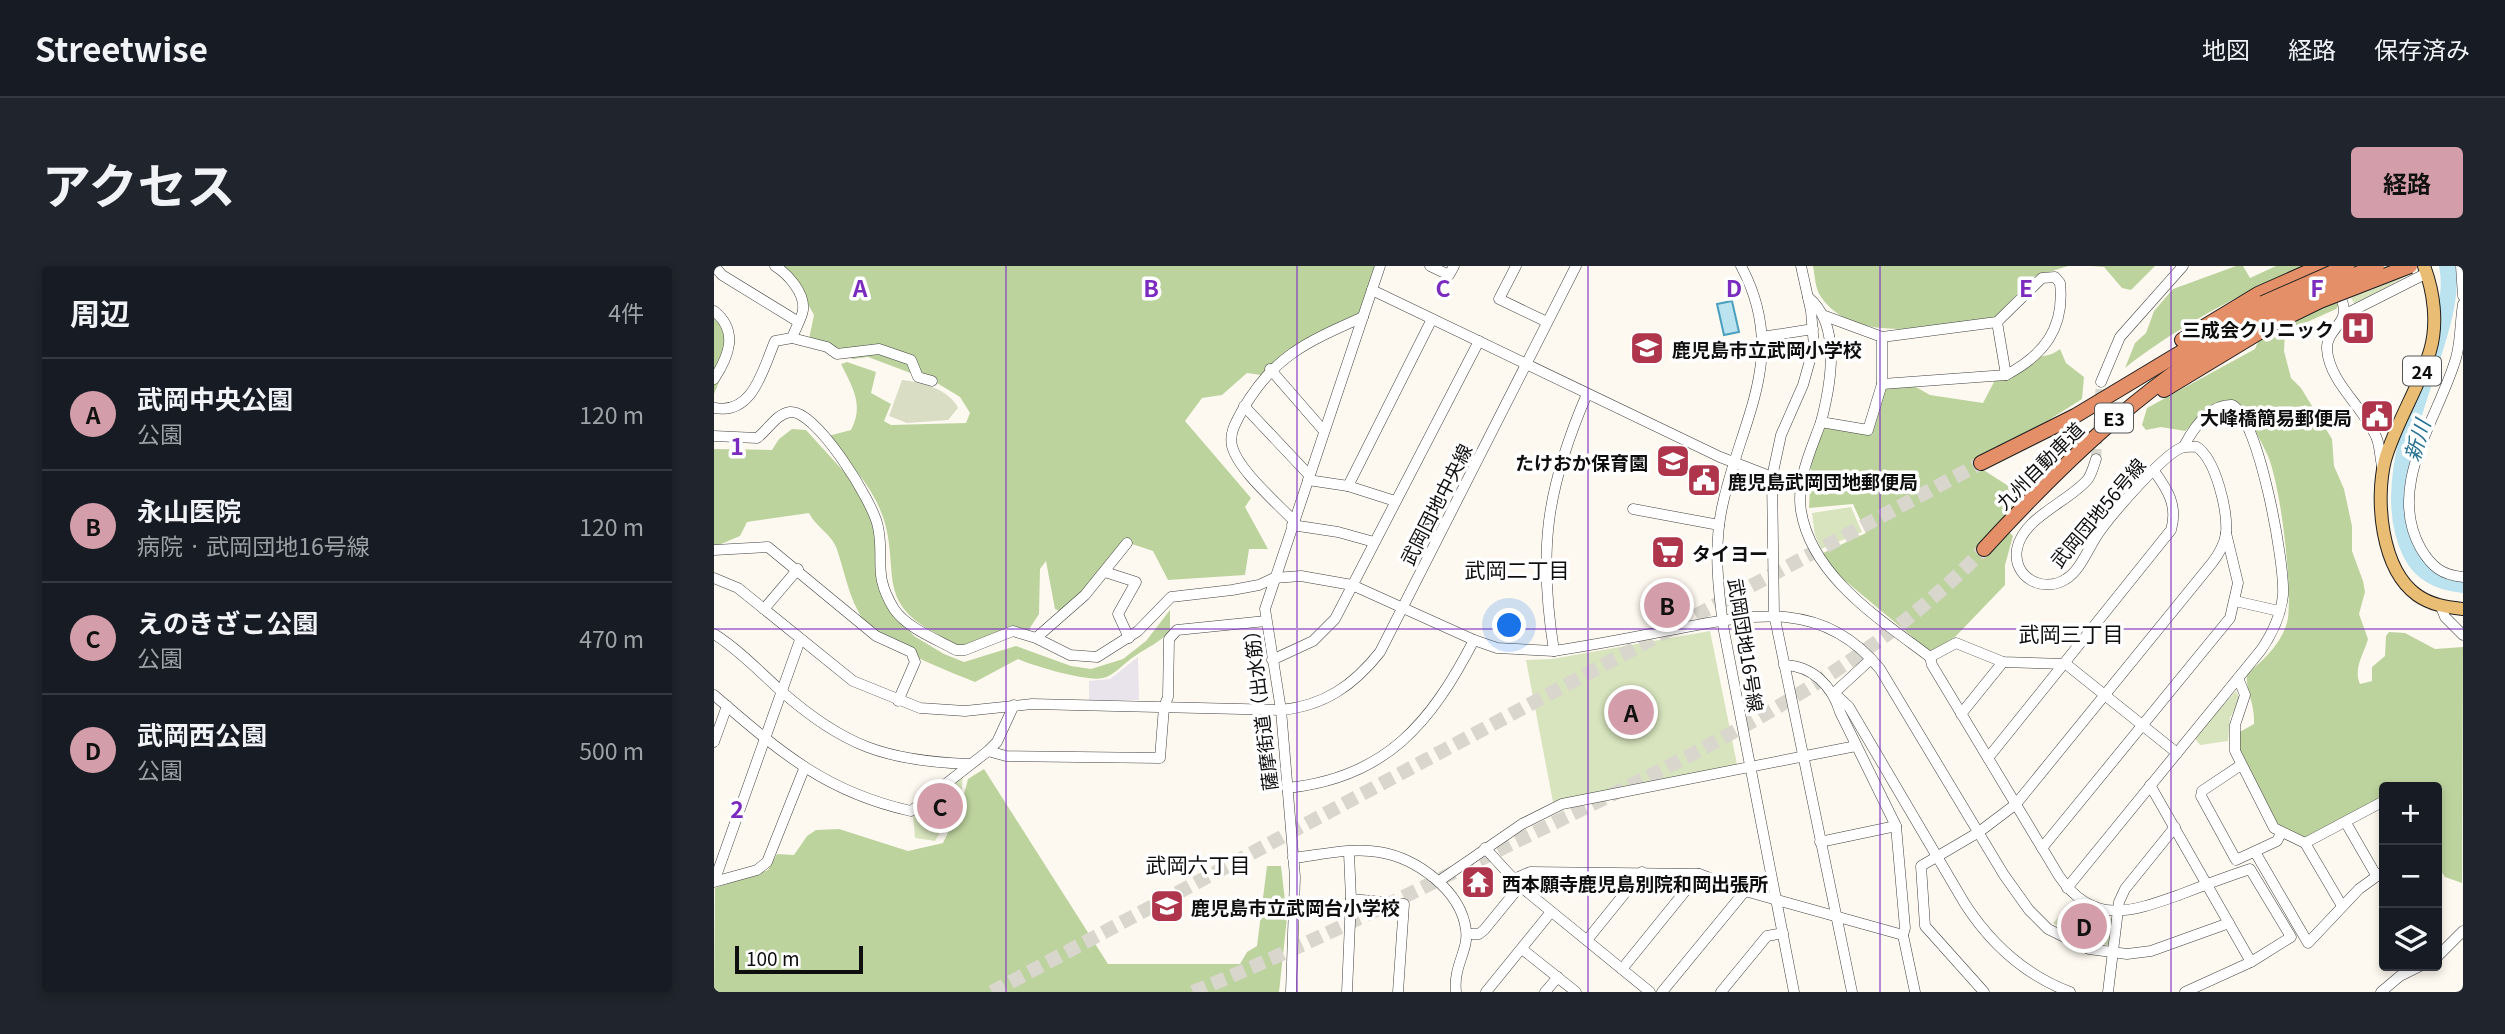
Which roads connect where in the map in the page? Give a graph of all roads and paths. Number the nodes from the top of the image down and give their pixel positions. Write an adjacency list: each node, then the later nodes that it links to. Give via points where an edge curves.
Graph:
1 (714, 266): 28 (street)
2 (775, 266): 28 (street, via 795,285 803,312)
3 (1380, 266): 17 (street, 薩摩街道（出水筋）)
4 (1430, 266): 5 (street, via 1449,275)
5 (1454, 266)
6 (1516, 266): 29 (street, via 1499,299)
7 (1576, 266): 29 (street, 武岡団地中央線)
8 (1741, 266): 32 (street, 武岡団地16号線, via 1754,295)
9 (1801, 266): 18 (street)
10 (2183, 266): 41 (street, via 2120,337)
11 (2322, 266): 22 (highway)
12 (2347, 266): 22 (highway, 九州自動車道 / E3, bridge)
13 (2377, 266): 22 (highway, 九州自動車道 / E3, bridge)
14 (2410, 266): 22 (highway, bridge, via 2320,301)
15 (2461, 266): 19 (street)
16 (2426, 270): 24 (street); 54 (main road, 24, via 2433,309 2430,351)
17 (1372, 290): 26 (street, 薩摩街道（出水筋）); 27 (street)
18 (1808, 296): 25 (street); 31 (street)
19 (2463, 296)
20 (2342, 301): 24 (street)
21 (2463, 304): 69 (street, via 2456,358 2421,443 2410,502 2412,527 2428,561 2436,569)
22 (2265, 309): 52 (highway, 九州自動車道 / E3); 65 (highway, 九州自動車道 / E3, via 2142,395 2080,448)
23 (714, 311): 39 (street, via 724,320 730,338 728,354)
24 (2344, 315): 54 (street, via 2327,348 2342,383 2377,439)
25 (1825, 316): 33 (street); 46 (street, via 1830,366)
26 (1363, 317): 37 (street); 47 (street, 薩摩街道（出水筋）)
27 (1432, 319): 35 (street); 57 (street)
28 (797, 321): 34 (street)
29 (1548, 322): 36 (street, 武岡団地中央線)
30 (1997, 322): 33 (street); 38 (street); 38 (street, via 2042,278 2055,276 2060,283 2049,343)
31 (1813, 329): 32 (street); 56 (street, via 1808,371 1781,435)
32 (1762, 337): 51 (street, 武岡団地16号線, via 1759,387)
33 (1882, 337): 42 (street)
34 (792, 338): 40 (street, via 837,354 879,349 911,360 918,377); 45 (street, via 775,341 746,402 728,410)
35 (1479, 341): 36 (street); 58 (street)
36 (1526, 363): 43 (street); 74 (street, 武岡団地中央線)
37 (1270, 369): 44 (street); 47 (street)
38 (2006, 374): 42 (street)
39 (714, 379)
40 (932, 382)
41 (2101, 382)
42 (1882, 384): 46 (street, via 1868,430)
43 (1587, 394): 51 (street); 88 (street, via 1562,460 1545,533 1545,592)
44 (1244, 406): 55 (street); 60 (street, via 1231,437 1236,456)
45 (715, 408)
46 (1821, 422): 89 (street, via 1804,468 1801,510 1812,544 1842,584)
47 (1324, 431): 55 (street, 薩摩街道（出水筋）)
48 (714, 436): 84 (street, via 757,438 783,415 802,414 866,494 879,528 879,576 907,622 956,649 965,650 1013,631)
49 (2184, 446): 53 (street, 武岡団地56号線); 62 (street, via 2197,447 2211,461); 78 (street, 武岡団地56号線, via 2192,431 2220,407 2232,405 2246,417 2271,503 2283,585)
50 (2096, 459): 53 (street, 武岡団地56号線, via 2089,477 2019,541 2017,561 2033,583 2068,579 2100,531)
51 (1734, 463): 56 (street); 61 (street, 武岡団地16号線)
52 (1980, 463)
53 (2154, 471): 93 (street, via 2171,496 2171,530)
54 (2383, 472): 75 (main road, 24, via 2382,511 2395,568 2416,594)
55 (1308, 477): 57 (street); 60 (street, 薩摩街道（出水筋）)
56 (1772, 477): 79 (street)
57 (1348, 486): 58 (street)
58 (1395, 501): 63 (street)
59 (1633, 509): 61 (street)
60 (1293, 523): 63 (street); 71 (street, 薩摩街道（出水筋）)
61 (1720, 526): 80 (street, 武岡団地16号線, via 1717,564)
62 (2226, 532): 73 (street, via 2238,574); 99 (street, via 2212,564)
63 (1374, 542): 72 (street)
64 (1127, 543): 68 (street)
65 (1984, 549)
66 (714, 550): 67 (street, via 768,547)
67 (799, 569): 77 (street); 100 (street, via 876,636 911,652 915,662)
68 (1105, 572): 84 (street); 85 (street, via 1136,582 1118,614)
69 (2463, 577)
70 (714, 578): 77 (street, 武岡団地中央線, via 738,588)
71 (1274, 579): 72 (street, via 1312,577); 81 (street, 薩摩街道（出水筋）); 85 (street, via 1171,597)
72 (1352, 585): 74 (street); 91 (street, via 1325,631 1300,650)
73 (2235, 601): 78 (street); 106 (street, via 2230,618)
74 (1404, 606): 87 (street); 104 (street, 武岡団地中央線, via 1380,652 1353,682 1325,699)
75 (2441, 607): 76 (main road, 24); 83 (street, via 2452,627)
76 (2463, 608)
77 (764, 609): 86 (street, 武岡団地中央線)
78 (2279, 611): 95 (street, via 2267,641)
79 (1774, 614): 80 (street); 90 (street, via 1836,632); 94 (street)
80 (1722, 620): 88 (street); 116 (street, 武岡団地16号線)
81 (1266, 621): 91 (street, 薩摩街道（出水筋）); 103 (street, via 1177,630 1169,639)
82 (714, 635): 96 (street)
83 (2463, 635)
84 (1036, 638): 85 (street, via 1070,656 1091,658)
85 (1129, 638)
86 (800, 640): 96 (street); 100 (street, 武岡団地中央線, via 853,681)
87 (1474, 640): 88 (street, via 1521,651); 119 (street, via 1451,685 1402,743 1339,778)
88 (1554, 652)
89 (1930, 657): 92 (street, via 1956,643); 105 (street)
90 (1871, 659): 97 (street); 125 (street)
91 (1272, 660): 104 (street, 薩摩街道（出水筋）)
92 (2003, 662): 93 (street); 105 (street)
93 (2066, 664): 99 (street); 113 (street)
94 (1784, 665): 97 (street, via 1817,676); 112 (street)
95 (2238, 678): 111 (street); 115 (street, via 2245,695 2233,739)
96 (782, 692): 107 (street); 114 (street, via 840,736 872,750 917,762)
97 (1833, 693): 109 (street); 134 (street, via 1849,707)
98 (714, 695): 102 (street)
99 (2105, 695): 106 (street); 120 (street)
100 (898, 701): 101 (street, 武岡団地中央線, via 920,708 965,711)
101 (1014, 705): 103 (street, 武岡団地中央線); 110 (street)
102 (727, 706): 107 (street); 108 (street)
103 (1164, 707): 104 (street, 武岡団地中央線); 110 (street, via 1162,753 1155,759 1006,756)
104 (1281, 710): 119 (street, 薩摩街道（出水筋）)
105 (1961, 714): 113 (street)
106 (2142, 725): 111 (street); 130 (street)
107 (764, 738): 117 (street); 117 (street, via 714,882 757,870 767,862)
108 (714, 742)
109 (1856, 746): 112 (street); 123 (street)
110 (988, 751): 114 (street)
111 (2177, 753): 118 (street)
112 (1801, 756): 116 (street); 127 (street)
113 (1988, 758): 120 (street)
114 (969, 764): 117 (street, via 911,811 853,795)
115 (2241, 765): 126 (street); 131 (street, via 2200,796 2236,860)
116 (1750, 766): 129 (street, via 1562,804); 145 (street, 武岡団地16号線)
117 (804, 769)
118 (2150, 785): 124 (street); 142 (street)
119 (1287, 788): 133 (street, 薩摩街道（出水筋）)
120 (2016, 804): 125 (street); 130 (street)
121 (2379, 804): 122 (street)
122 (2346, 822): 128 (street); 136 (street)
123 (1896, 826): 127 (street); 154 (street)
124 (2175, 827): 141 (street); 148 (street, via 2125,889)
125 (1979, 832): 134 (street); 158 (street, via 2017,895 2039,920 2074,944)
126 (2281, 833): 128 (street); 131 (street, via 2277,841)
127 (1820, 842): 149 (street)
128 (2305, 843): 146 (street)
129 (1485, 848): 139 (street); 140 (street)
130 (2042, 848): 142 (street)
131 (2255, 852): 146 (street, via 2308,943)
132 (1349, 853): 133 (street); 139 (street, via 1384,854); 144 (street)
133 (1293, 858): 163 (street, 薩摩街道（出水筋）, via 1296,933)
134 (1938, 858): 176 (street, via 1921,866 1925,926); 177 (street, via 1974,918 2003,951)
135 (1642, 872): 137 (street); 140 (street, via 1530,872); 155 (street)
136 (2379, 872)
137 (1699, 874): 143 (street); 160 (street)
138 (2379, 874): 146 (street)
139 (1439, 881): 153 (street, via 1457,905)
140 (1517, 882): 147 (street); 153 (street, via 1485,930)
141 (2208, 884): 148 (street, via 2138,910); 150 (street); 159 (street, via 2250,869 2291,937)
142 (2067, 888): 148 (street, via 2088,904)
143 (1745, 891): 145 (street); 171 (street)
144 (1351, 899): 164 (street); 165 (street, via 1404,904)
145 (1777, 900): 149 (street); 152 (street, 武岡団地16号線)
146 (2342, 906)
147 (1551, 912): 155 (street); 156 (street)
148 (2117, 912): 158 (street)
149 (1835, 917): 154 (street); 174 (street)
150 (2229, 923): 158 (street, via 2151,951); 159 (street)
151 (2463, 931): 157 (street)
152 (1783, 933): 172 (street, via 1767,936); 173 (street, 武岡団地16号線)
153 (1467, 934): 166 (street, via 1455,970)
154 (1903, 935): 175 (street)
155 (1587, 940): 160 (street)
156 (1522, 948): 162 (street); 167 (street)
157 (2442, 952)
158 (2113, 953): 178 (street)
159 (2251, 962): 179 (street)
160 (1622, 969): 170 (street)
161 (2410, 971): 180 (street)
162 (1558, 976): 168 (street); 169 (street)
163 (1291, 992)
164 (1347, 992)
165 (1398, 992)
166 (1456, 992)
167 (1486, 992)
168 (1545, 992)
169 (1576, 992)
170 (1650, 992)
171 (1662, 992)
172 (1721, 992)
173 (1794, 992)
174 (1852, 992)
175 (1915, 992)
176 (1984, 992)
177 (2070, 992)
178 (2108, 992)
179 (2185, 992)
180 (2381, 992)

